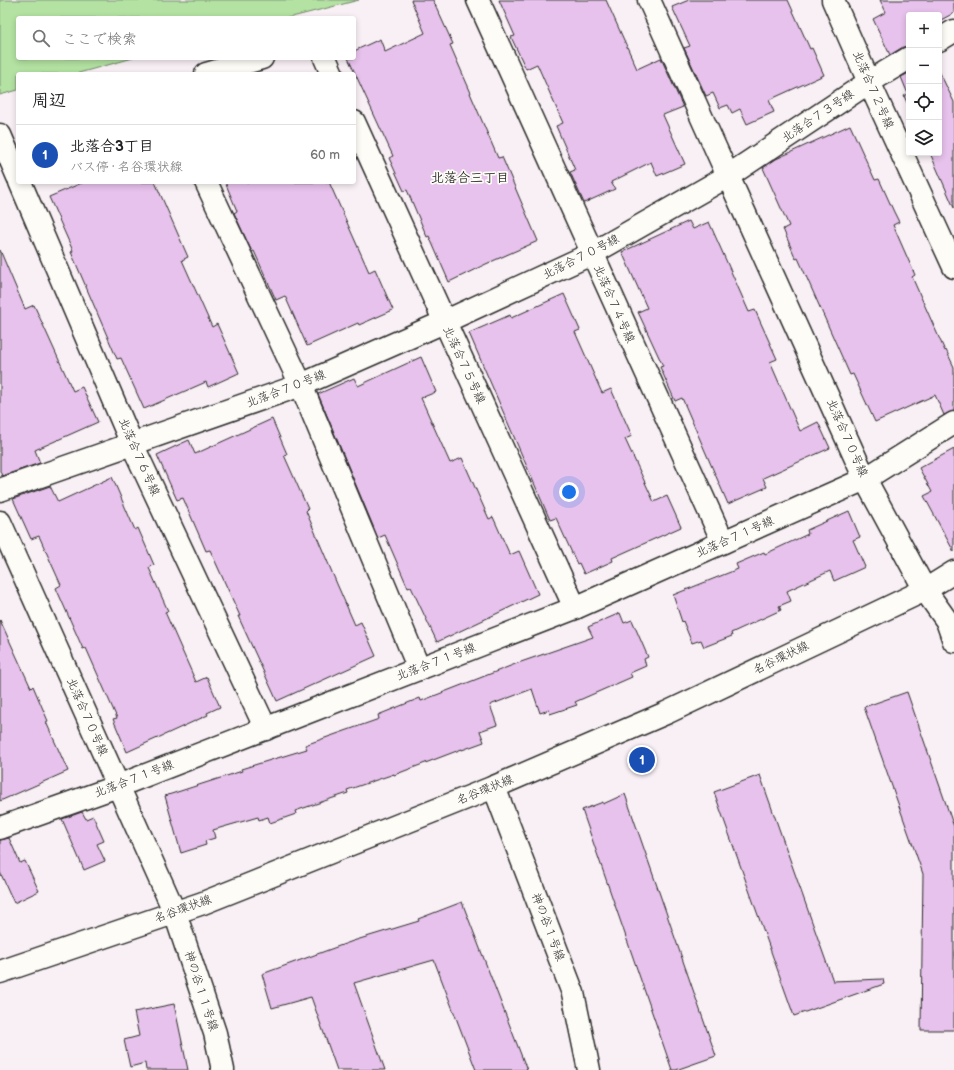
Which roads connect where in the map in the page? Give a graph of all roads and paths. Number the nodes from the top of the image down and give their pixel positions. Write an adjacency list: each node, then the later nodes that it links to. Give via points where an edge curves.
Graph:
1 (478, 0): 18 (street, 北落合７４号線)
2 (649, 0): 15 (street)
3 (833, 0): 11 (street, 北落合７２号線)
4 (954, 30): 5 (street)
5 (942, 38)
6 (255, 60): 9 (street)
7 (326, 60): 10 (street)
8 (906, 60): 11 (street, 北落合７３号線)
9 (213, 72)
10 (331, 72)
11 (869, 82): 15 (street, 北落合７３号線); 19 (street, 北落合７２号線)
12 (356, 126): 20 (street, 北落合７５号線)
13 (0, 135): 14 (street)
14 (16, 172)
15 (728, 176): 18 (street, 北落合７０号線); 24 (street, 北落合７０号線)
16 (21, 184): 23 (street, 北落合７６号線)
17 (207, 184): 21 (street)
18 (592, 254): 20 (street, 北落合７０号線); 27 (street, 北落合７４号線)
19 (954, 267)
20 (444, 322): 21 (street, 北落合７０号線); 30 (street, 北落合７５号線)
21 (301, 385): 23 (street, 北落合７０号線); 32 (street)
22 (954, 423): 24 (street)
23 (132, 444): 25 (street, 北落合７０号線); 33 (street, 北落合７６号線)
24 (865, 479): 27 (street, 北落合７１号線); 29 (street, 北落合７０号線)
25 (0, 490)
26 (0, 522): 34 (street, 北落合７０号線)
27 (722, 542): 30 (street, 北落合７１号線)
28 (954, 572): 29 (street, 名谷環状線)
29 (925, 590): 31 (street, via 947,621); 35 (street, 名谷環状線, via 666,714)
30 (576, 608): 32 (street, 北落合７１号線)
31 (954, 641)
32 (419, 669): 33 (street, 北落合７１号線)
33 (266, 729): 34 (street, 北落合７１号線)
34 (118, 786): 36 (street, 北落合７１号線); 37 (street, 北落合７０号線)
35 (494, 787): 37 (street, 名谷環状線); 40 (street, 神の谷１号線, via 573,993)
36 (0, 828)
37 (175, 913): 38 (street, 名谷環状線); 39 (street, 神の谷１１号線, via 215,1032)
38 (0, 972)
39 (223, 1070)
40 (589, 1070)

